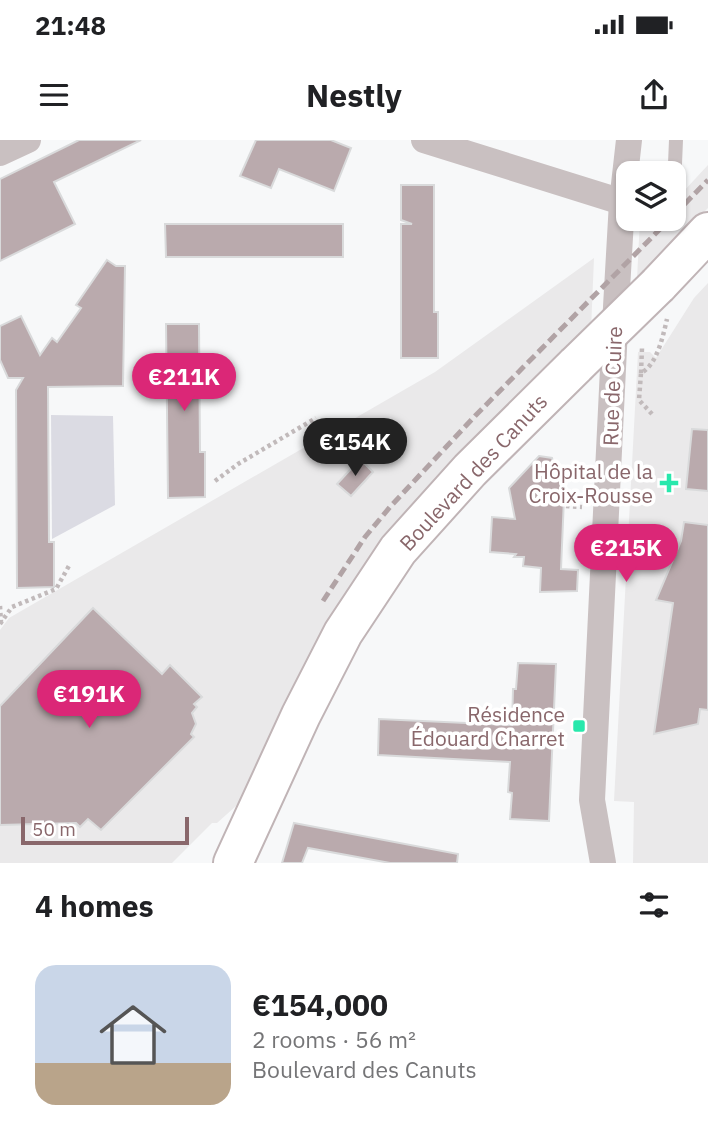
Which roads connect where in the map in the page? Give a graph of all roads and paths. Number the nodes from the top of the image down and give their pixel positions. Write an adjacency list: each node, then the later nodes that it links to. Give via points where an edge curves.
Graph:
1 (28, 140): 5 (street)
2 (424, 140): 8 (street)
3 (629, 140): 6 (street, Rue de Cuire)
4 (676, 140): 7 (lane)
5 (0, 153)
6 (627, 161)
7 (675, 161)
8 (616, 200)
9 (621, 231): 23 (street, Rue de Cuire, via 592,800)
10 (708, 232): 11 (main road, Boulevard des Canuts)
11 (663, 300): 13 (path, via 663,333 652,362); 22 (main road, Boulevard des Canuts, bridge, via 576,365 470,470 398,550 343,633)
12 (642, 348): 13 (path)
13 (641, 373): 14 (path, via 639,400)
14 (652, 414)
15 (316, 418): 16 (path)
16 (215, 481)
17 (566, 506): 18 (path)
18 (582, 507)
19 (70, 564): 21 (path, via 57,589 12,607)
20 (0, 606): 21 (path)
21 (1, 623)
22 (233, 863)
23 (603, 863)

